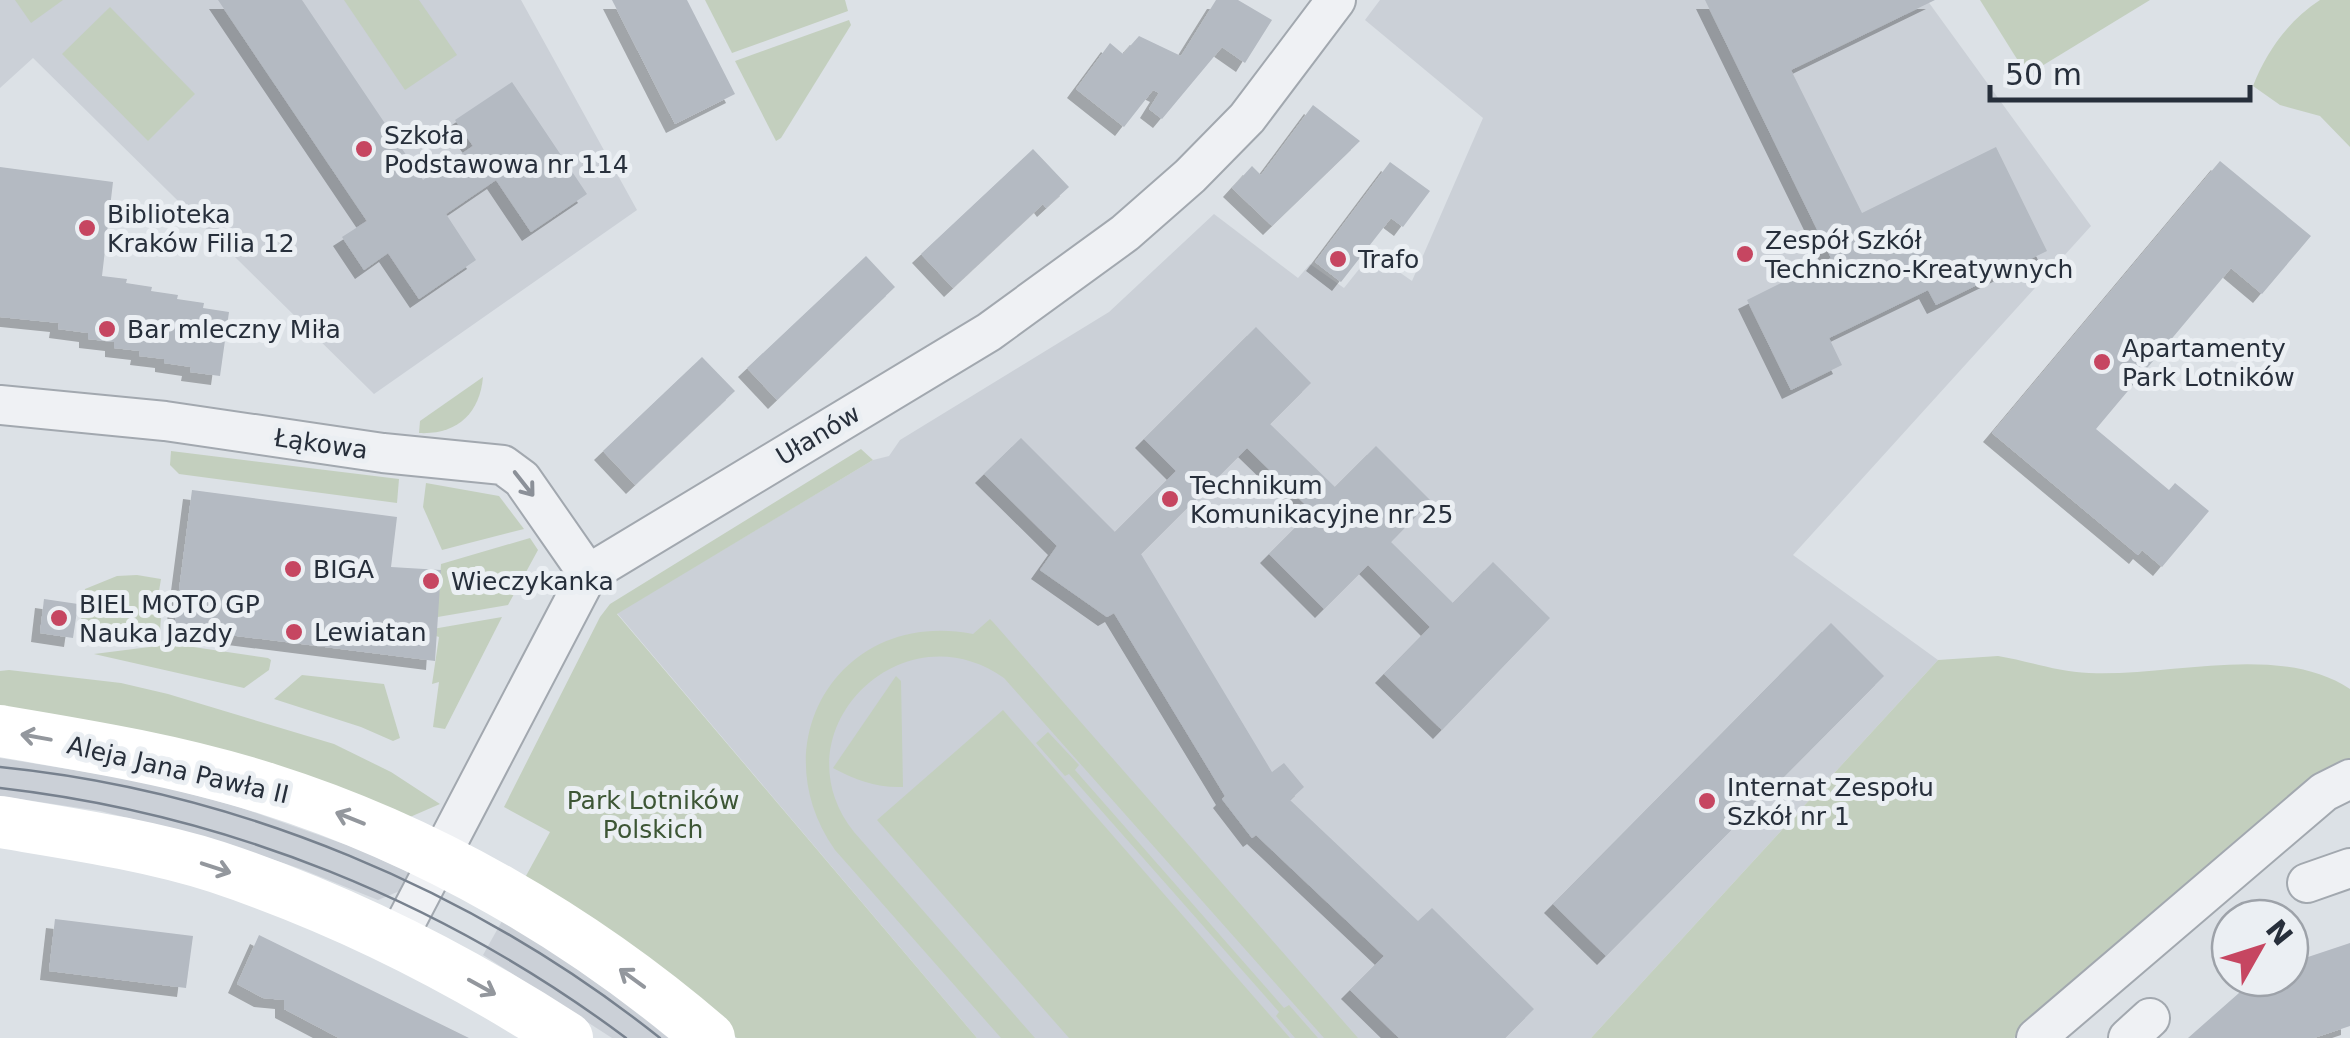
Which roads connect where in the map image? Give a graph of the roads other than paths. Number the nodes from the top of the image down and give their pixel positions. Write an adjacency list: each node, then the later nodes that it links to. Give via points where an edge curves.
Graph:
1 (1336, 0): 3 (street, Ułanów, via 1247,118 1126,233 989,332)
2 (0, 405): 3 (street, Łąkowa, one-way to 3, via 503,465 522,479)
3 (588, 574): 7 (street)
4 (0, 731): 7 (main road, Aleja Jana Pawła II, one-way to 4, via 263,787)
5 (2350, 779): 13 (street, via 2324,792)
6 (0, 822): 10 (main road, one-way to 10, via 218,868)
7 (438, 858): 10 (street); 12 (main road, Aleja Jana Pawła II, one-way to 7, via 568,933)
8 (2350, 868): 9 (street)
9 (2306, 883)
10 (396, 941): 11 (main road, one-way to 11)
11 (567, 1038)
12 (709, 1038)
13 (2036, 1038)

